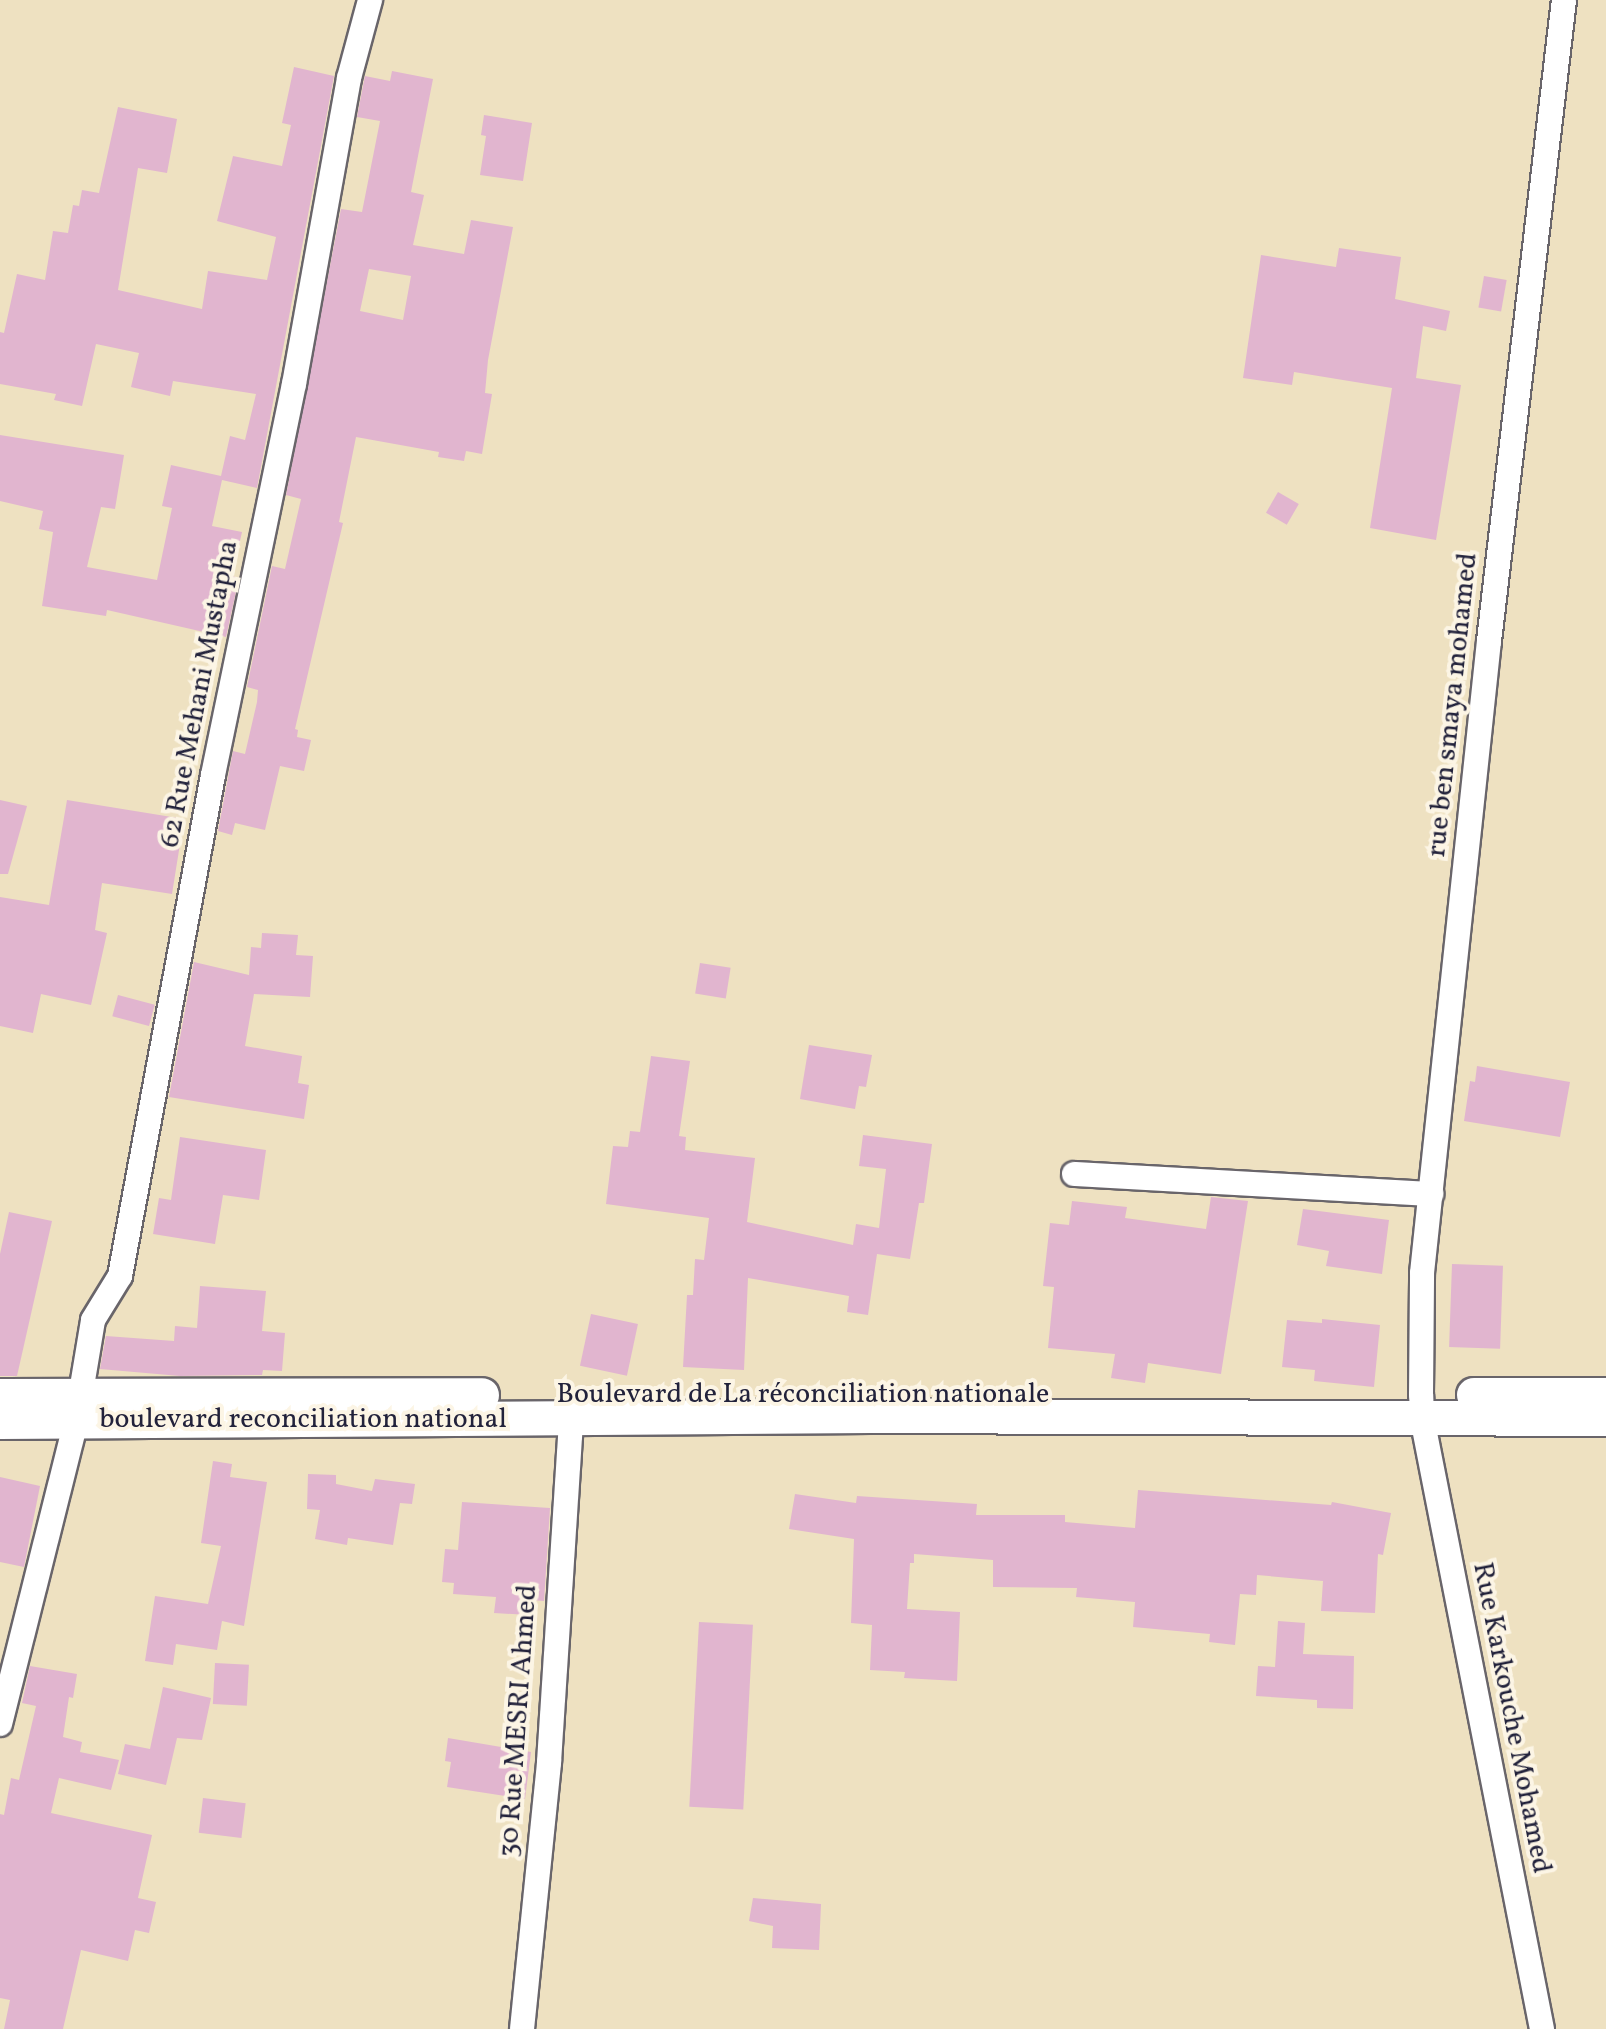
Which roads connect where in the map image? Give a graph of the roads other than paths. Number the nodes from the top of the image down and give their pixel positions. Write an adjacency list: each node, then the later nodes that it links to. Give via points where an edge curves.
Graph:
1 (370, 0): 8 (street, 62 Rue Mehani Mustapha, via 349,78 120,1276 93,1320)
2 (1564, 0): 4 (street, rue ben smaya mohamed)
3 (1074, 1174): 4 (street)
4 (1431, 1194): 7 (street, rue ben smaya mohamed, via 1422,1273)
5 (1606, 1395): 7 (highway, Boulevard de La réconciliation nationale)
6 (0, 1396): 8 (highway, Boulevard de La réconciliation nationale)
7 (1421, 1406): 8 (highway, Boulevard de La réconciliation nationale); 9 (highway, boulevard reconciliation national); 10 (highway, Boulevard de La réconciliation nationale); 14 (street, Rue Karkouche Mohamed)
8 (77, 1409): 9 (highway, boulevard reconciliation national); 11 (highway, boulevard reconciliation national); 12 (street, 62 Rue Mehani Mustapha)
9 (571, 1418): 13 (street, 30 Rue MESRI Ahmed, via 549,1762)
10 (1606, 1419)
11 (0, 1422)
12 (0, 1724)
13 (522, 2029)
14 (1542, 2029)

